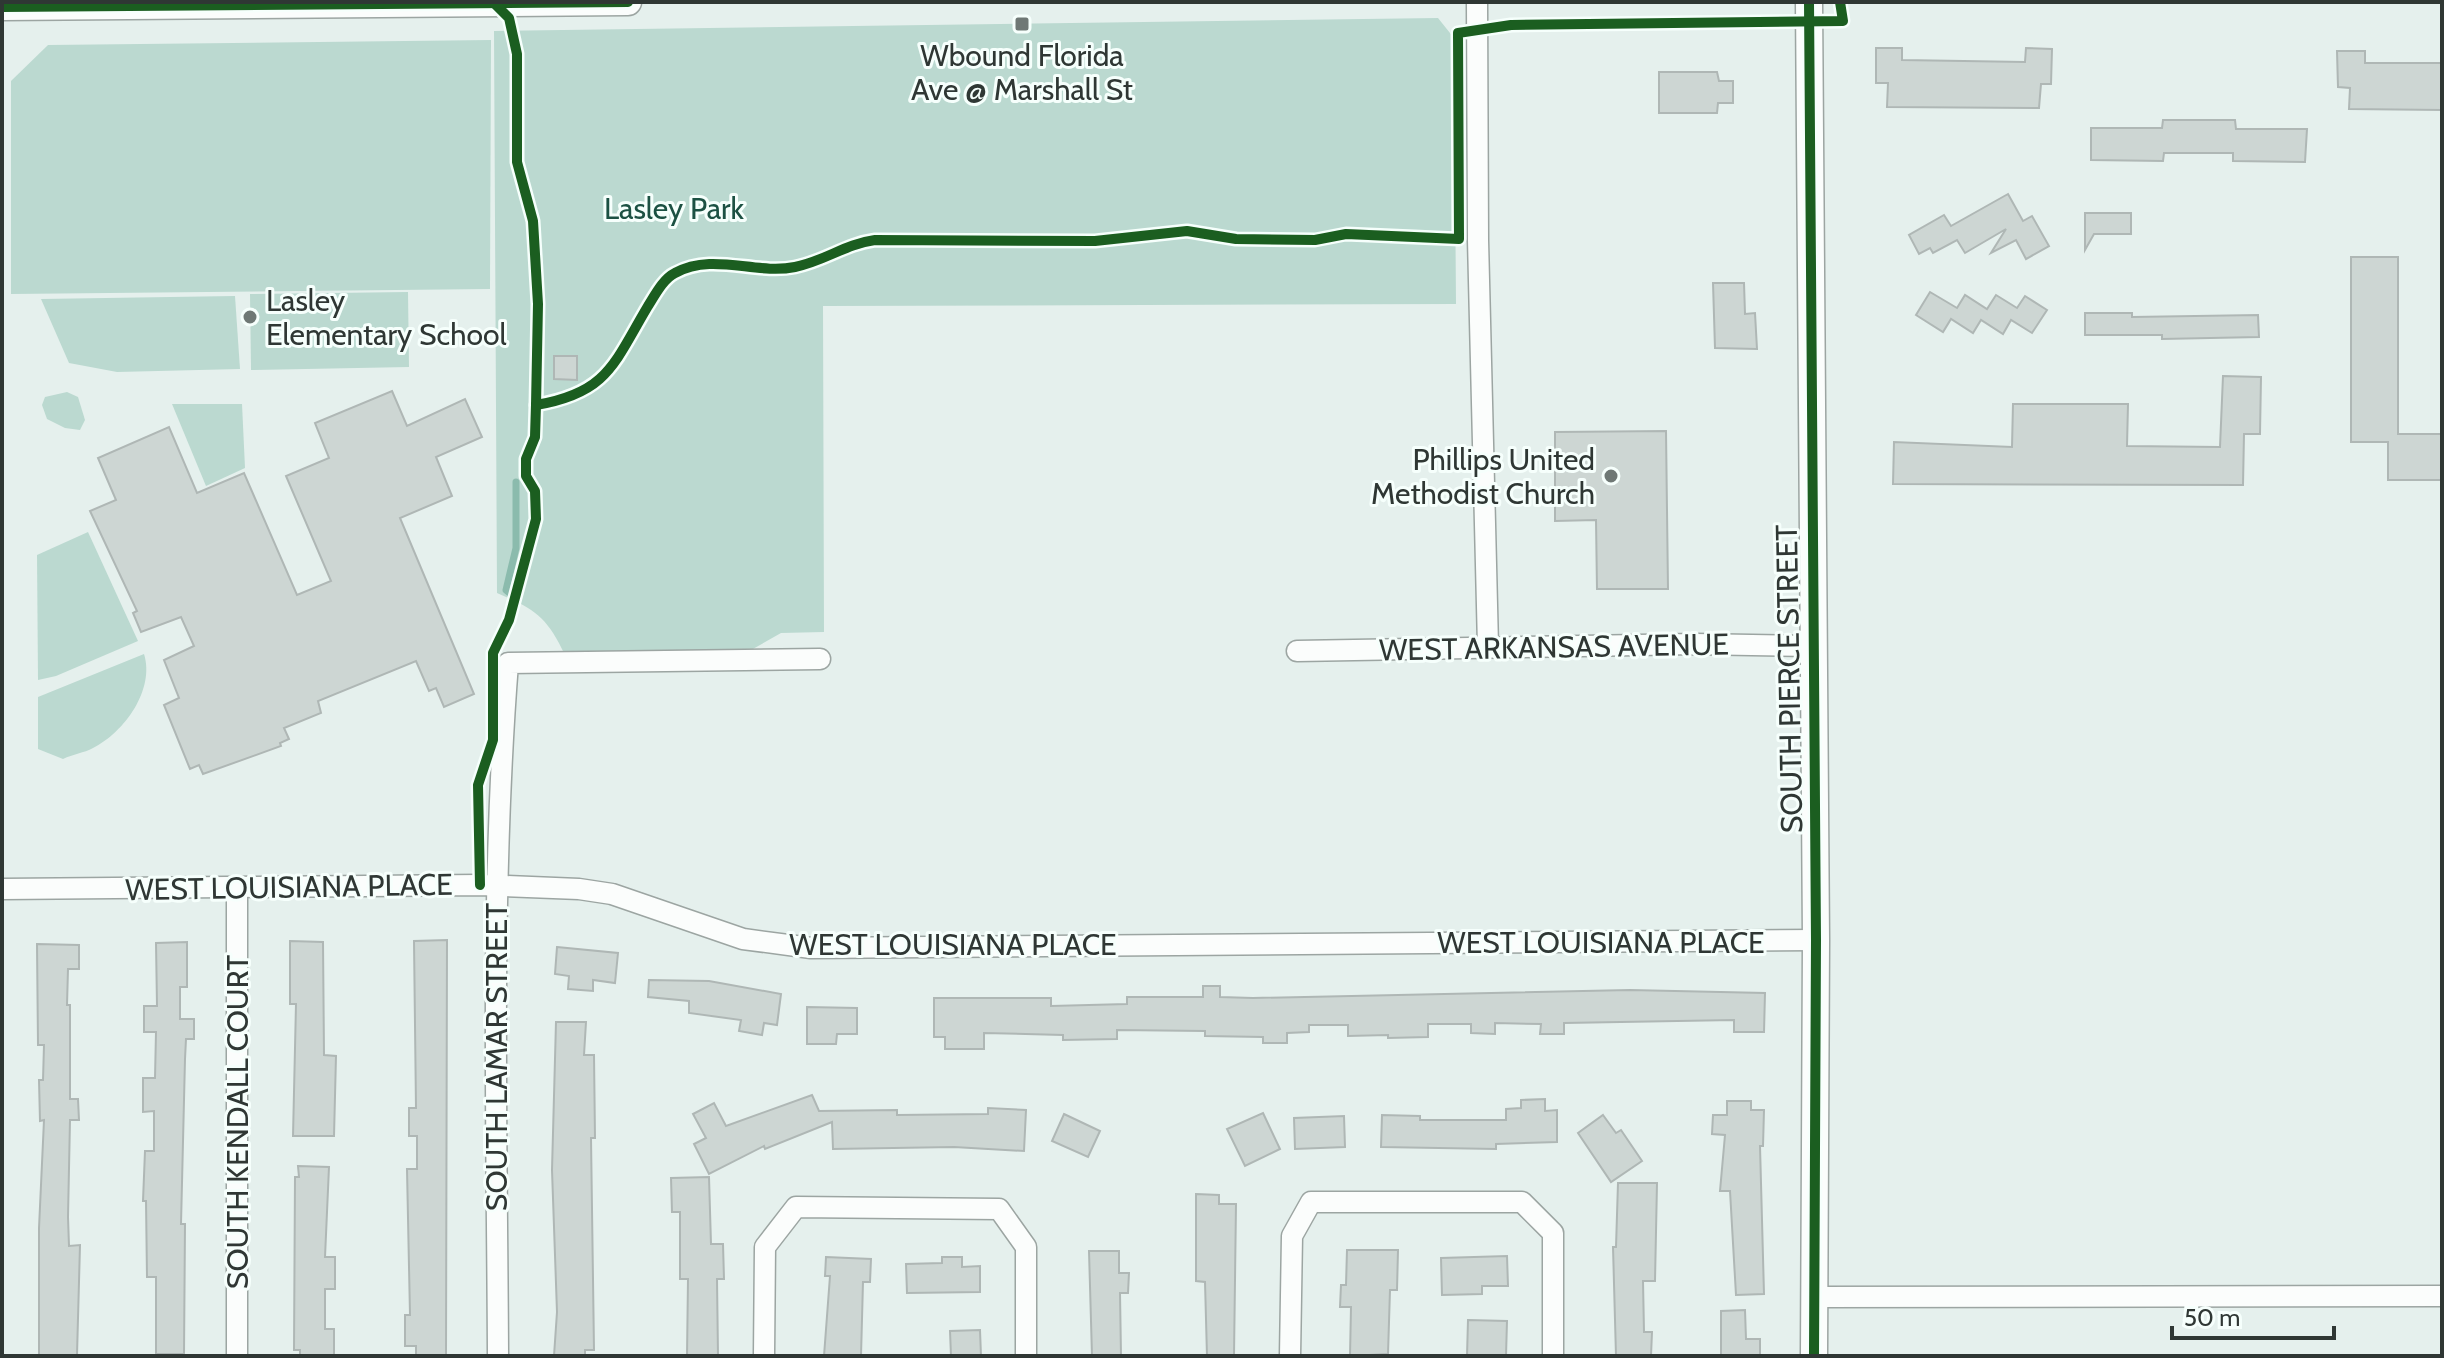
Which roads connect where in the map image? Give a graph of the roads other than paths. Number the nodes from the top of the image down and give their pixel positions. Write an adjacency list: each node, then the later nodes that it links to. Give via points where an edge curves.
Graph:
1 (628, 2): 4 (street)
2 (1477, 2): 7 (street)
3 (1809, 2): 8 (street, SOUTH PIERCE STREET)
4 (494, 3): 5 (street)
5 (209, 4): 6 (street)
6 (2, 7)
7 (1488, 646): 8 (street, WEST ARKANSAS AVENUE); 9 (street, WEST ARKANSAS AVENUE)
8 (1812, 646): 14 (street, SOUTH PIERCE STREET)
9 (1297, 651)
10 (820, 659): 11 (street, SOUTH LAMAR STREET, via 508,663)
11 (495, 885): 12 (street, WEST LOUISIANA PLACE); 14 (street, WEST LOUISIANA PLACE, via 612,894 743,939 811,948); 18 (street, SOUTH LAMAR STREET)
12 (237, 887): 13 (street, WEST LOUISIANA PLACE); 17 (street, SOUTH KENDALL COURT)
13 (2, 889)
14 (1816, 940): 16 (street, SOUTH PIERCE STREET)
15 (2442, 1296): 16 (street)
16 (1813, 1297): 23 (street, SOUTH PIERCE STREET)
17 (237, 1356)
18 (498, 1356)
19 (764, 1356): 20 (street, via 765,1247 796,1207 999,1209 1026,1247)
20 (1026, 1356)
21 (1290, 1356): 22 (street, via 1292,1236 1311,1202 1522,1202 1553,1233)
22 (1553, 1356)
23 (1814, 1356)

